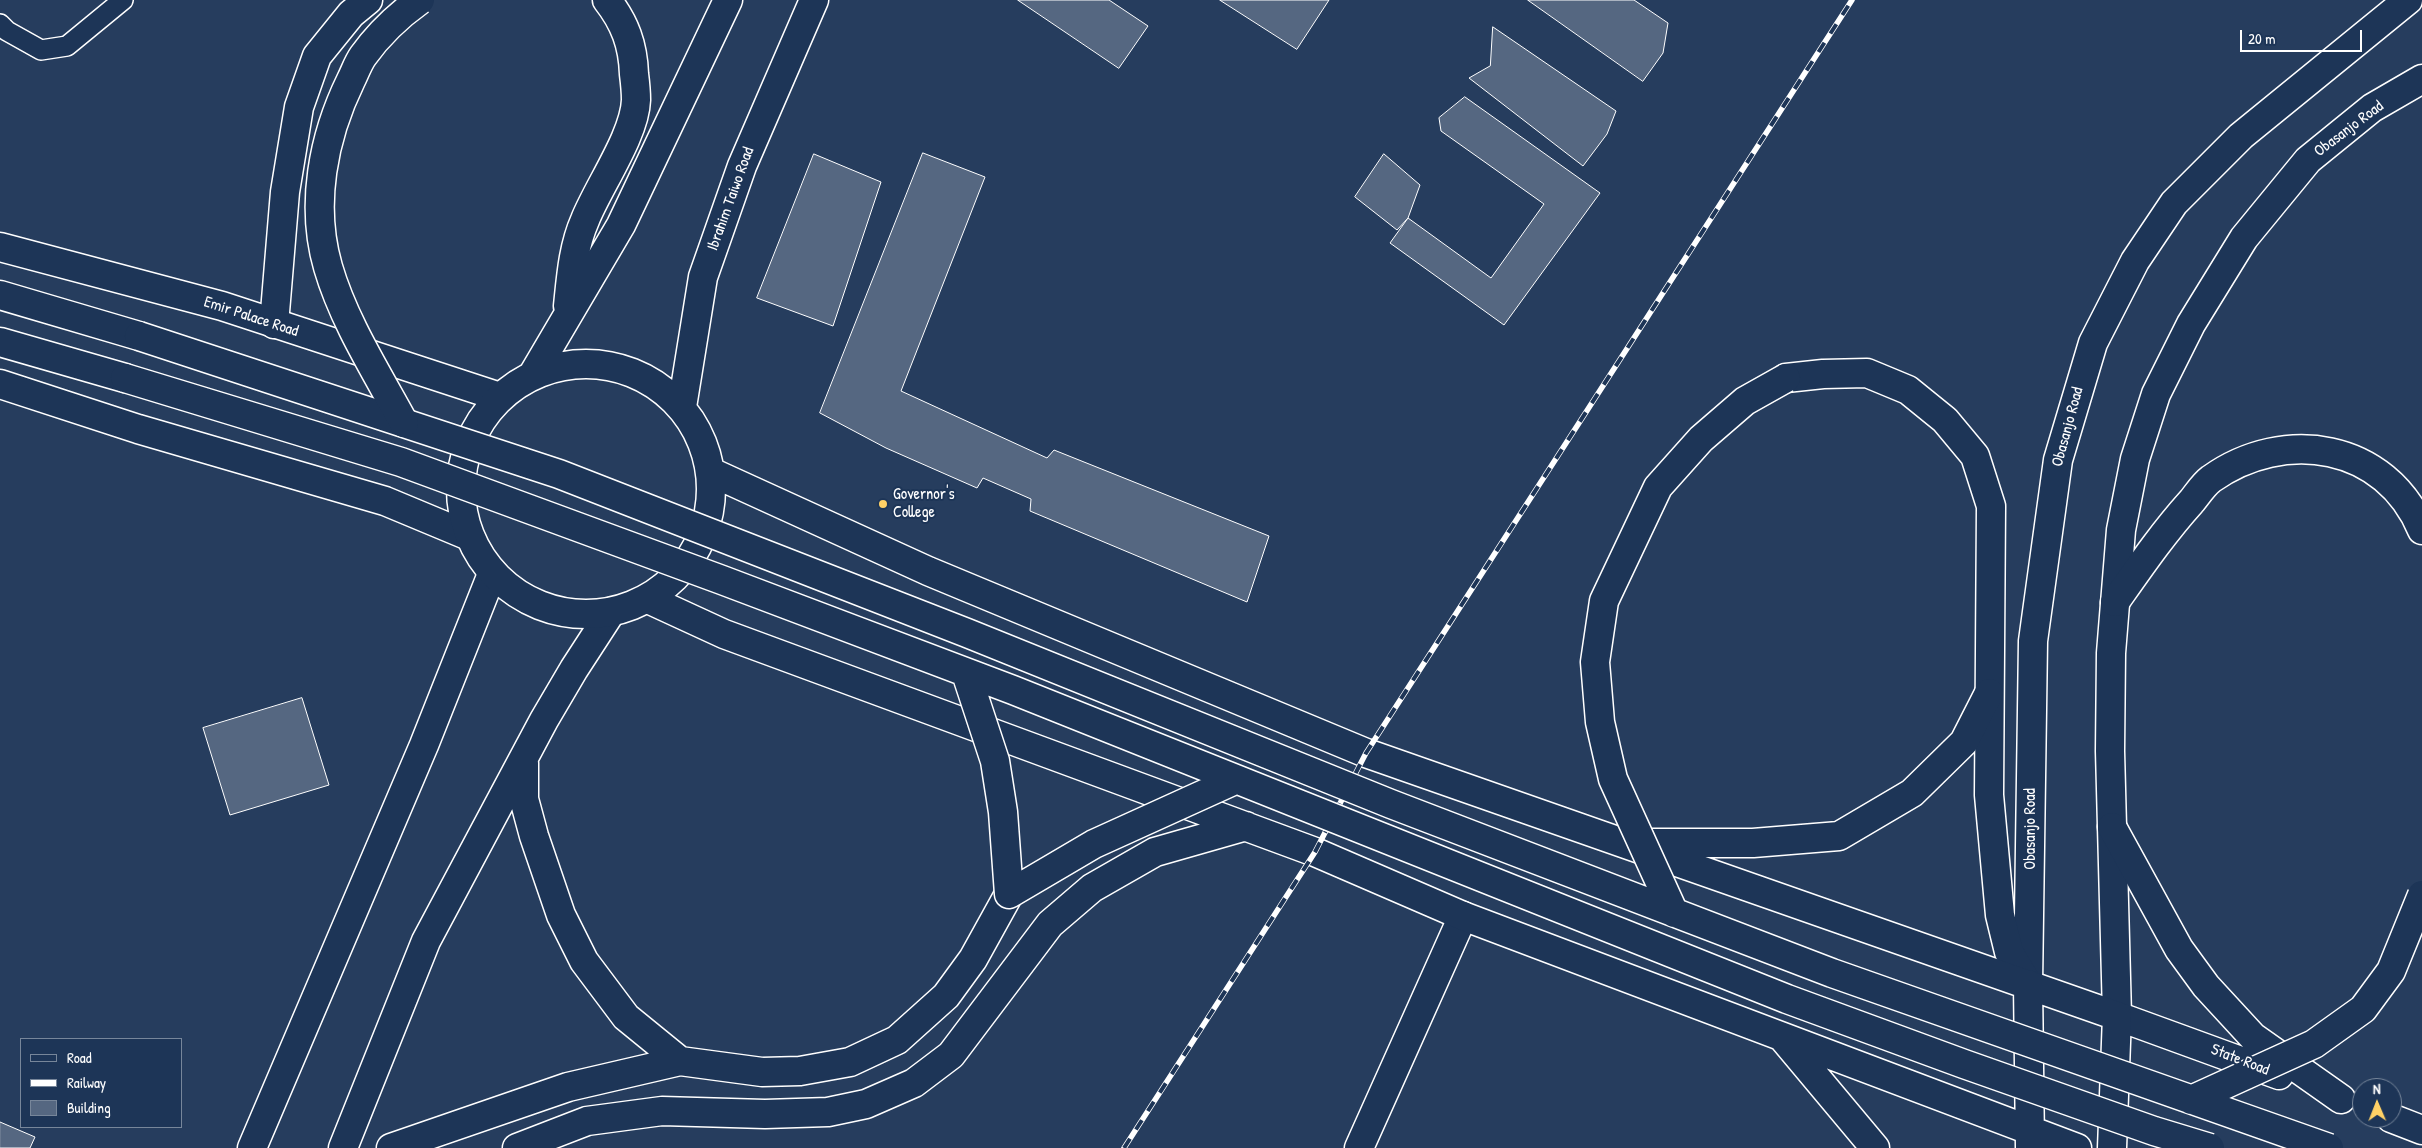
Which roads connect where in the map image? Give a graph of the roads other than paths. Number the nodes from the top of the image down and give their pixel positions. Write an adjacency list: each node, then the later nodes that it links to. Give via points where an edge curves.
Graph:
1 (123, 0): 8 (lane, via 67,46 41,50)
2 (368, 0): 13 (main road, via 351,14 316,56 299,107 285,192)
3 (420, 0): 19 (main road, bridge, via 388,27 363,56 340,104 320,177 320,231 341,306)
4 (607, 0): 12 (main road, via 617,13 633,49 636,102 612,167 584,220 573,257)
5 (728, 0): 12 (main road, via 622,225)
6 (814, 0): 18 (main road, Ibrahim Taiwo Road, via 742,166 703,277)
7 (2408, 0): 38 (main road, Obasanjo Road, via 2241,136 2174,204 2134,261 2093,343 2058,460 2033,640)
8 (0, 24)
9 (2422, 79): 25 (main road, Obasanjo Road, via 2372,108 2308,160 2244,238 2191,324 2156,394 2135,459 2120,530)
10 (0, 247): 13 (main road, Emir Palace Road, via 222,306)
11 (0, 295): 19 (main road, bridge, via 139,336)
12 (567, 319): 15 (main road)
13 (274, 324): 17 (main road, Emir Palace Road)
14 (0, 342): 27 (main road, bridge, via 401,462)
15 (532, 376): 17 (main road); 18 (main road, via 572,365 612,366 651,381)
16 (0, 384): 22 (main road, via 138,429 384,501)
17 (500, 397): 22 (main road, via 470,438 459,487)
18 (682, 407): 20 (main road)
19 (404, 424): 36 (main road, bridge, via 559,474)
20 (712, 472): 24 (main road, via 708,522 691,557 686,566); 33 (main road, State Road, via 928,571 1366,753)
21 (2422, 530): 25 (main road, via 2416,516 2389,482 2362,463 2322,449 2288,449 2250,458 2210,480 2171,524)
22 (469, 536): 23 (main road)
23 (492, 574): 26 (main road, via 517,595 546,609 579,615); 47 (main road, via 424,746)
24 (648, 599): 26 (main road); 31 (main road, via 724,634)
25 (2115, 602): 32 (main road, Obasanjo Road, via 2111,654)
26 (612, 612): 29 (main road, via 574,669)
27 (966, 673): 30 (main road, bridge); 34 (main road, bridge, via 995,761 1003,812)
28 (1989, 693): 33 (main road, via 1964,742 1912,793 1839,836 1753,843); 36 (main road, bridge, via 1991,506 1975,456 1945,420 1908,390 1867,373 1786,378 1745,401 1701,439 1658,487 1604,601 1594,662 1600,722 1613,779); 38 (main road, via 1988,795 2000,915 2009,952)
29 (524, 759): 41 (main road, via 524,799 534,836 561,915 584,961 626,1017); 48 (main road, via 426,941)
30 (1235, 780): 34 (main road, bridge, via 1094,844); 55 (main road, bridge, via 1787,999 2154,1131)
31 (1246, 826): 37 (main road); 50 (main road, via 1155,852 1092,888 1050,924 951,1054 914,1083 866,1104 828,1112 662,1111 587,1121)
32 (2112, 827): 39 (main road, Obasanjo Road); 43 (main road, via 2179,949 2206,986 2252,1037)
33 (1620, 842): 38 (main road, State Road)
34 (1009, 894): 41 (main road, via 973,959 946,996 898,1040 850,1062 800,1072 762,1072)
35 (2422, 895): 42 (main road, bridge, via 2391,971 2362,1010 2314,1044)
36 (1674, 913): 42 (main road, bridge, via 1949,1016)
37 (1463, 916): 40 (main road); 51 (main road)
38 (2028, 984): 39 (main road, State Road); 46 (main road, Obasanjo Road)
39 (2117, 1016): 43 (main road, State Road); 54 (main road, Obasanjo Road)
40 (1782, 1037): 46 (main road); 52 (main road)
41 (680, 1061): 49 (main road, via 568,1087)
42 (2191, 1100): 56 (main road, bridge)
43 (2352, 1103)
44 (2402, 1122): 45 (main road)
45 (2422, 1130)
46 (2029, 1139): 53 (main road)
47 (252, 1148)
48 (343, 1148)
49 (391, 1148)
50 (517, 1148)
51 (1359, 1148)
52 (1875, 1148)
53 (2077, 1148)
54 (2112, 1148)
55 (2210, 1148)
56 (2329, 1148)

